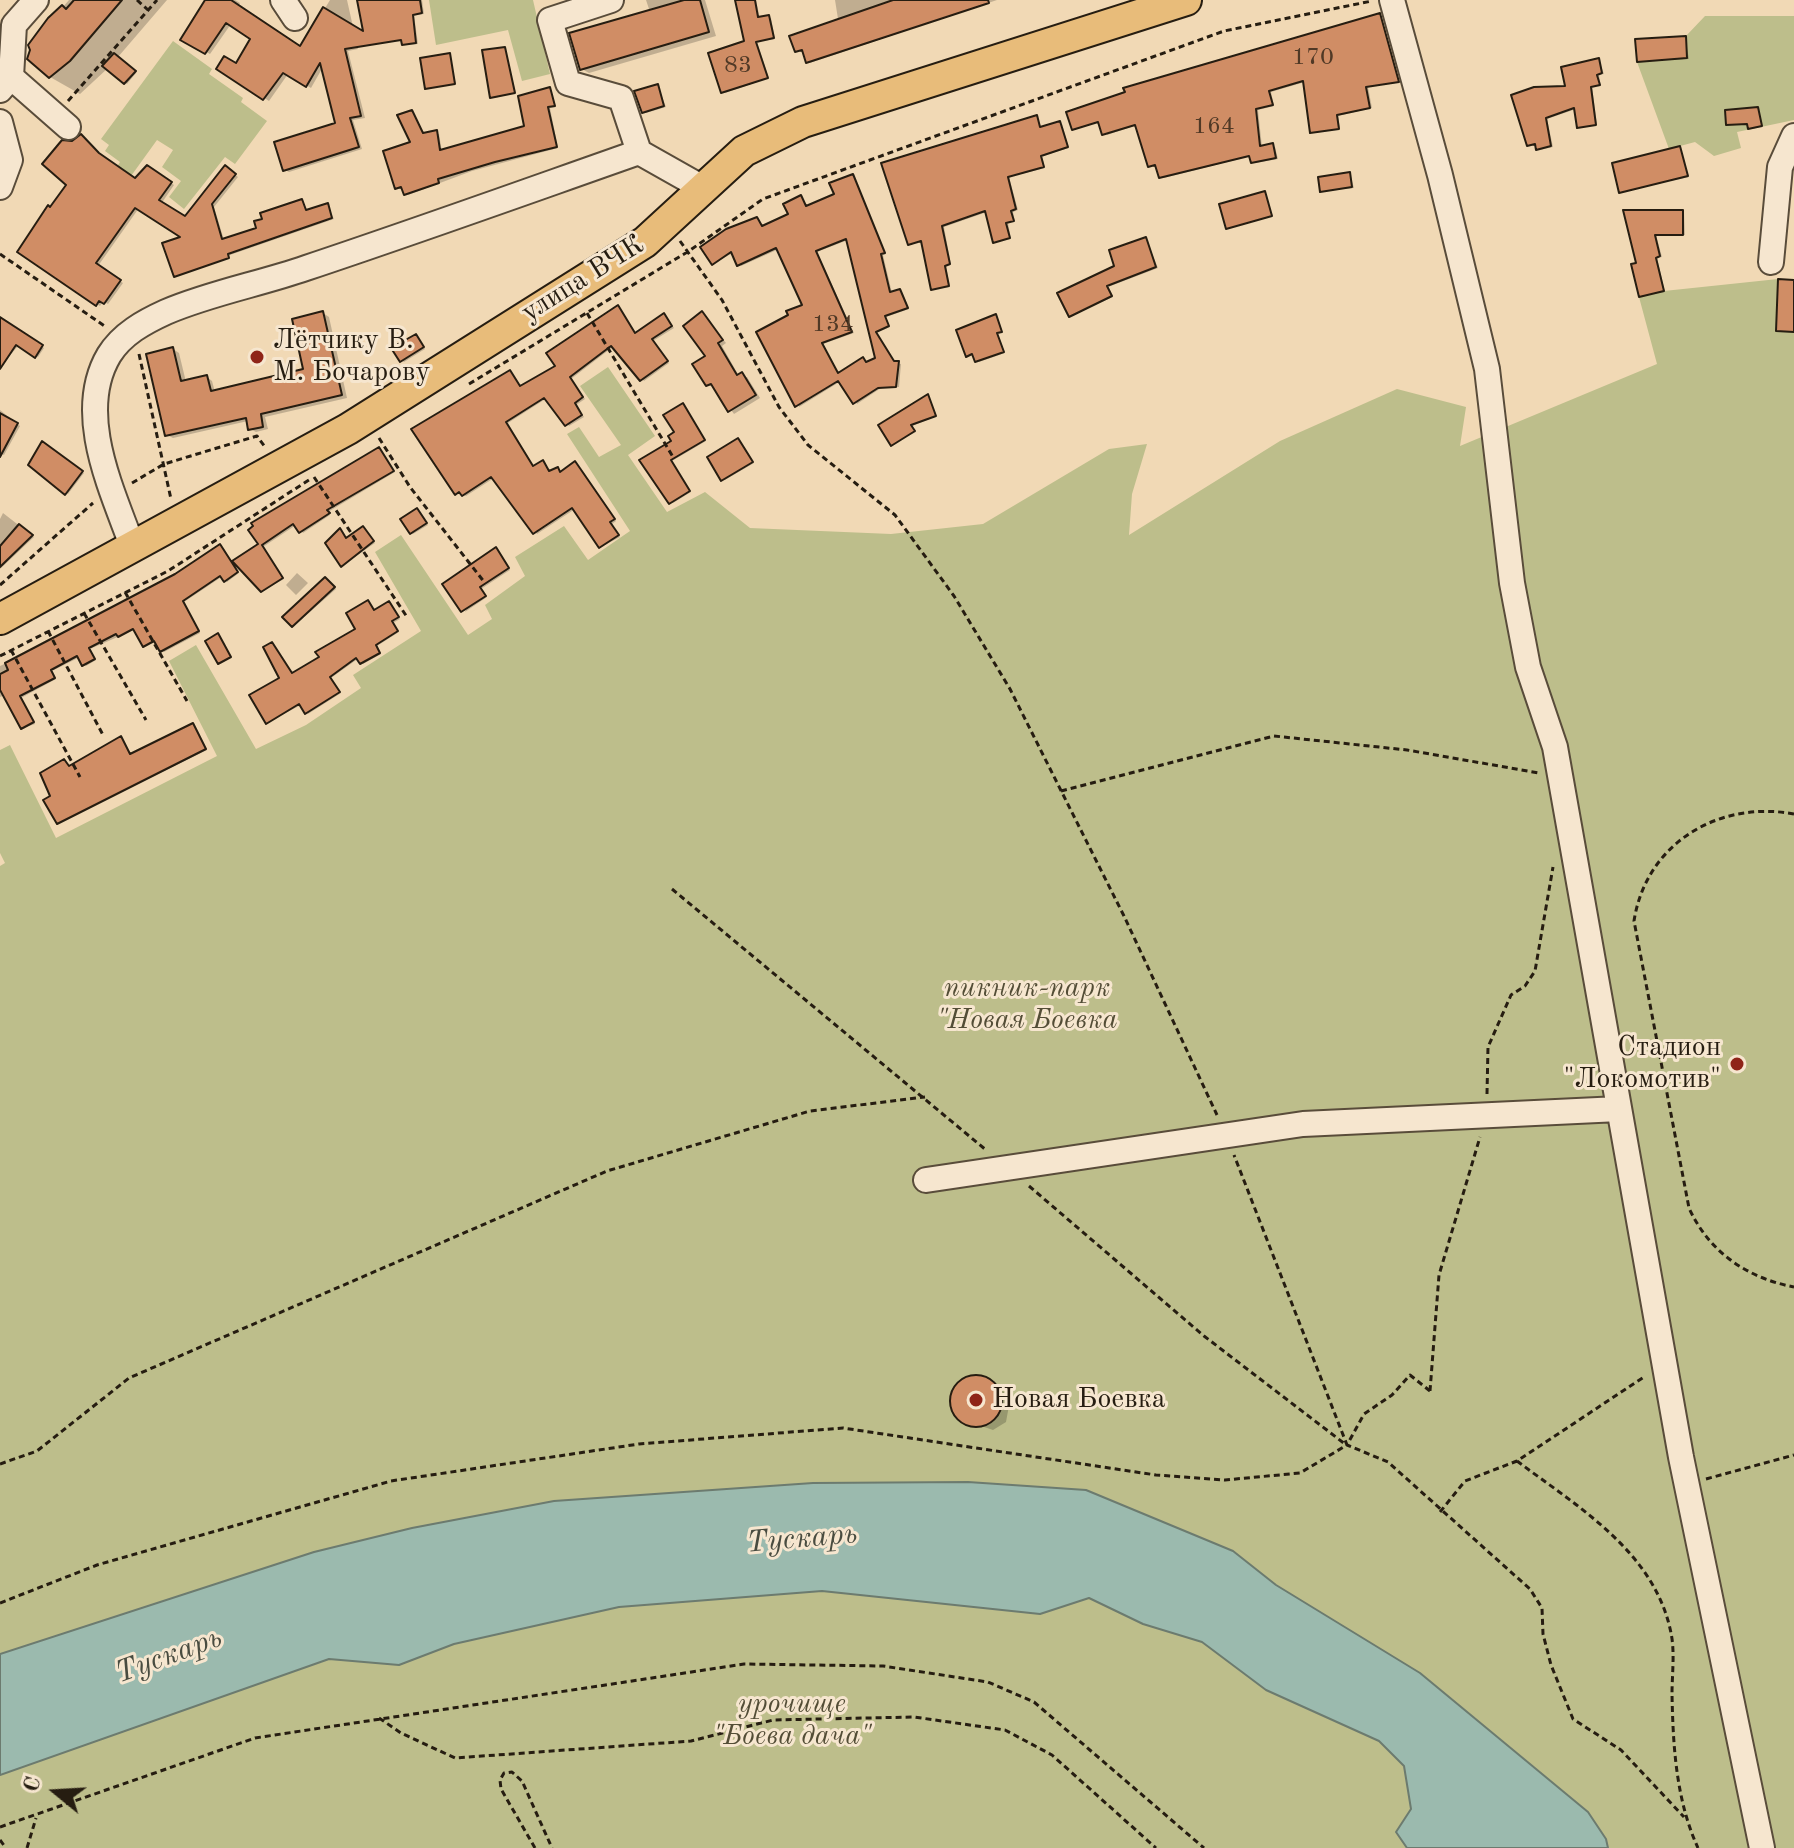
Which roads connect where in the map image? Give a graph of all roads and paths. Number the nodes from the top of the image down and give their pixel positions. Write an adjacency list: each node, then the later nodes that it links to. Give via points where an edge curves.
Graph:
1 (36, 0): 9 (lane, via 14,25)
2 (137, 0): 8 (path)
3 (157, 0): 8 (path)
4 (611, 0): 13 (lane, via 550,20 568,83 621,98)
5 (1186, 0): 15 (main road, улица ВЧК, via 803,122 744,151)
6 (1375, 0): 16 (path, via 1224,31)
7 (1392, 0): 34 (lane, via 1487,369 1512,583 1528,667)
8 (148, 10): 11 (path)
9 (5, 83): 11 (lane)
10 (0, 122): 14 (lane, via 10,160)
11 (62, 122)
12 (1794, 136): 18 (lane, via 1780,167)
13 (639, 152): 15 (lane); 23 (lane, via 169,311 123,338 104,365 96,421)
14 (0, 187)
15 (701, 187): 17 (main road, улица ВЧК)
16 (763, 199)
17 (665, 225): 23 (main road, улица ВЧК, via 348,429); 36 (path, via 722,300 779,407 808,445 895,515 954,596 1010,689)
18 (1771, 262)
19 (587, 313): 21 (path)
20 (379, 438): 24 (path)
21 (673, 457)
22 (314, 477): 27 (path)
23 (133, 548): 28 (main road, улица ВЧК)
24 (485, 583)
25 (125, 592): 31 (path)
26 (84, 613): 32 (path)
27 (407, 617)
28 (0, 619)
29 (48, 631): 33 (path)
30 (11, 650): 35 (path)
31 (187, 701)
32 (146, 720)
33 (103, 735)
34 (1560, 776): 36 (path, via 1407,750 1274,736); 38 (lane)
35 (80, 777)
36 (1061, 791): 42 (path)
37 (1794, 814): 44 (path, via 1771,810 1722,817 1679,838 1648,874 1634,921 1694,1218 1726,1258 1761,1278)
38 (1571, 854): 40 (lane); 41 (path, via 1554,874 1535,971 1511,995 1488,1047)
39 (925, 1097): 49 (path, via 810,1111 607,1171 129,1378 37,1451)
40 (1619, 1109): 41 (lane); 45 (lane)
41 (1487, 1114): 42 (lane, via 1303,1124); 46 (path, via 1439,1275 1430,1391 1410,1375 1364,1414)
42 (1226, 1135): 43 (lane); 46 (path)
43 (926, 1180)
44 (1794, 1287)
45 (1665, 1363): 48 (path); 50 (lane)
46 (1347, 1445): 51 (path, via 1388,1462); 52 (path, via 1300,1473 1225,1480 1156,1475 843,1428 639,1444 391,1481 97,1565)
47 (1794, 1455): 50 (path)
48 (1517, 1461): 51 (path, via 1465,1481); 55 (path, via 1615,1535 1652,1582 1671,1633 1672,1731)
49 (0, 1464)
50 (1687, 1484): 65 (lane)
51 (1440, 1512): 55 (path, via 1530,1589 1542,1608 1551,1665 1573,1719 1621,1750)
52 (0, 1603)
53 (379, 1718): 54 (path, via 255,1738); 62 (path, via 455,1758 691,1741 773,1720 914,1717 1005,1730 1052,1755); 63 (path, via 744,1664 883,1666 973,1680 1009,1688 1034,1702)
54 (37, 1816): 56 (path); 59 (path)
55 (1684, 1817): 64 (path)
56 (0, 1827)
57 (0, 1840): 58 (path)
58 (6, 1848)
59 (27, 1848)
60 (535, 1848): 61 (path, via 501,1789 504,1773 512,1772 522,1781)
61 (552, 1848)
62 (1156, 1848)
63 (1204, 1848)
64 (1698, 1848)
65 (1762, 1848)

